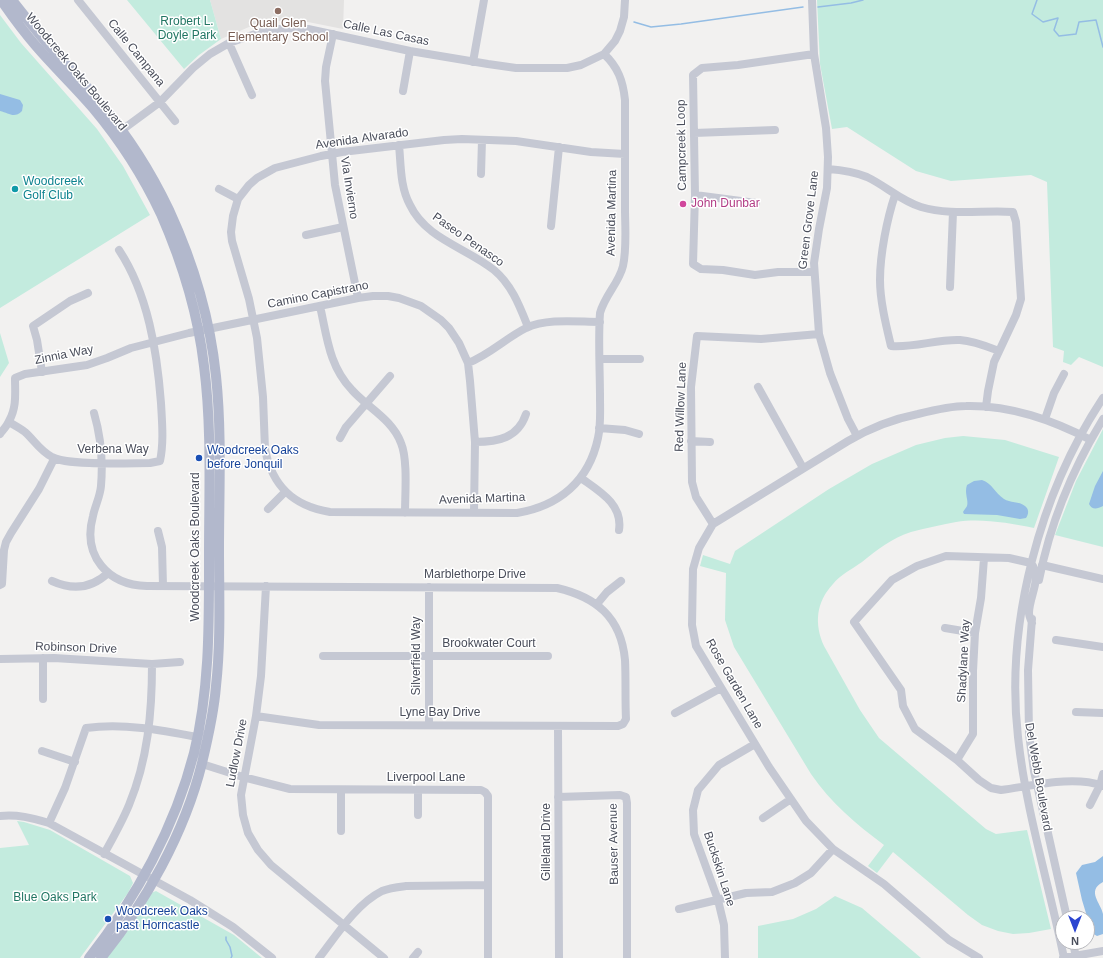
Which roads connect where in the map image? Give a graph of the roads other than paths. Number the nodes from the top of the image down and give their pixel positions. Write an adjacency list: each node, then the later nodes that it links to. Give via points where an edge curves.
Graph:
1 (1, 0): 18 (main road, Woodcreek Oaks Boulevard, via 36,47)
2 (12, 0): 18 (main road, Woodcreek Oaks Boulevard, via 82,81)
3 (78, 0): 15 (street, Calle Campana)
4 (484, 0): 12 (street)
5 (625, 0): 10 (street, via 620,31)
6 (812, 0): 11 (street, Green Grove Lane)
7 (333, 34): 8 (street, Calle Las Casas, via 286,28 251,34); 9 (street, Calle Las Casas); 23 (street, Via Invierno, via 325,81)
8 (229, 43): 14 (street); 15 (street, Calle Las Casas, via 200,62)
9 (410, 51): 12 (street, Calle Las Casas); 13 (street)
10 (604, 54): 12 (street, Calle Las Casas, via 581,65 559,68 516,68); 24 (street, Avenida Martina, via 623,83)
11 (814, 54): 19 (street, Campcreek Loop, via 702,68 693,75); 25 (street, Green Grove Lane, via 828,144)
12 (473, 62)
13 (403, 91)
14 (252, 95)
15 (160, 102): 16 (street, Calle Campana); 18 (street, Calle Las Casas)
16 (175, 121)
17 (775, 130): 19 (street)
18 (118, 133): 44 (main road, Woodcreek Oaks Boulevard, via 133,145 156,184 180,234 199,288); 46 (main road, Woodcreek Oaks Boulevard, via 160,214 180,262)
19 (694, 133): 28 (street, Campcreek Loop)
20 (482, 140): 21 (street, Avenida Alvarado, via 444,140); 22 (street, Avenida Alvarado, via 497,139); 26 (street)
21 (399, 145): 23 (street, Avenida Alvarado); 45 (street, Paseo Penasco, via 404,191 416,215 432,231 495,271 513,294)
22 (559, 147): 24 (street, Avenida Alvarado); 33 (street)
23 (332, 154): 30 (street, Avenida Alvarado, via 284,165 266,172 249,185); 34 (street, Via Invierno, via 335,185)
24 (625, 154): 43 (street, Avenida Martina, via 624,260 619,276 602,305)
25 (828, 169): 29 (street, via 861,175); 37 (street, Green Grove Lane)
26 (481, 174)
27 (219, 189): 30 (street)
28 (695, 195): 31 (street); 37 (street, Campcreek Loop, via 693,264 701,269 755,276 778,272)
29 (895, 195): 32 (street, via 920,207); 49 (street, via 880,269 891,346 903,347 958,340)
30 (238, 199): 42 (street, Avenida Alvarado, via 233,216 232,241)
31 (756, 203)
32 (953, 212): 38 (street); 49 (street, via 1013,212 1016,222 1020,299 1016,316)
33 (551, 226)
34 (344, 227): 35 (street); 40 (street, Via Invierno)
35 (306, 235)
36 (119, 250): 48 (street, via 131,268)
37 (814, 272): 47 (street, Green Grove Lane)
38 (950, 287)
39 (88, 293): 53 (street, via 70,301 33,326)
40 (358, 298): 41 (street, Camino Capistrano); 52 (street, Camino Capistrano, via 388,296 422,306 449,328)
41 (320, 306): 42 (street, Camino Capistrano); 58 (street, via 334,366 342,380)
42 (253, 319): 44 (street, Camino Capistrano); 79 (street, Avenida Martina, via 262,377 266,455 273,476)
43 (600, 322): 45 (street, via 546,323); 50 (street, Avenida Martina)
44 (209, 328): 46 (street, Camino Capistrano); 95 (main road, Woodcreek Oaks Boulevard, via 216,375 219,429)
45 (528, 328): 52 (street)
46 (198, 331): 48 (street, Zinnia Way); 95 (main road, Woodcreek Oaks Boulevard, via 209,414)
47 (819, 334): 69 (street, Green Grove Lane, via 830,373); 72 (street, Red Willow Lane, via 761,339 697,336 691,387)
48 (153, 342): 53 (street, Zinnia Way, via 87,365); 76 (street, Verbena Way, via 159,381 162,450 160,461)
49 (999, 351): 59 (street, via 994,362)
50 (600, 359): 51 (street); 65 (street, Avenida Martina)
51 (640, 359)
52 (468, 363): 73 (street, Camino Capistrano)
53 (42, 372): 64 (street, Zinnia Way, via 15,378 15,407)
54 (1064, 374): 62 (street)
55 (390, 376): 58 (street)
56 (758, 387): 77 (street)
57 (1103, 398): 68 (street, Del Webb Boulevard)
58 (365, 404): 70 (street); 81 (street, via 390,425 402,444)
59 (986, 407): 62 (street, Rose Garden Lane, via 1003,408); 69 (street, Rose Garden Lane, via 943,408 895,419)
60 (94, 413): 76 (street, via 100,437)
61 (526, 414): 73 (street, via 520,427 511,435 500,440)
62 (1045, 419): 68 (street, Rose Garden Lane)
63 (1103, 419): 71 (street, Del Webb Boulevard)
64 (9, 422): 66 (street, Zinnia Way); 75 (street, Verbena Way, via 25,432 37,446)
65 (599, 428): 67 (street, via 626,430); 78 (street, Avenida Martina, via 592,456)
66 (0, 434)
67 (639, 434)
68 (1081, 435): 71 (street, Rose Garden Lane); 87 (street, Del Webb Boulevard, via 1048,507)
69 (857, 436): 77 (street, Rose Garden Lane)
70 (340, 438)
71 (1091, 440): 88 (street, Del Webb Boulevard, via 1066,493)
72 (691, 441): 74 (street); 83 (street, Red Willow Lane, via 692,482 696,497)
73 (475, 442): 82 (street, Camino Capistrano)
74 (710, 442)
75 (54, 459): 76 (street, Verbena Way); 93 (street, via 39,489 6,542)
76 (101, 462): 89 (street, via 100,498 90,531 96,558)
77 (803, 468): 83 (street, Rose Garden Lane)
78 (581, 478): 82 (street, Avenida Martina, via 560,497 539,508 517,512); 84 (street, via 613,504 619,516)
79 (286, 492): 80 (street); 81 (street, Avenida Martina, via 302,504 330,512)
80 (268, 508)
81 (405, 513): 82 (street, Avenida Martina)
82 (474, 513)
83 (713, 524): 111 (street, Rose Garden Lane, via 699,548 693,569 692,625 696,646)
84 (619, 530)
85 (158, 531): 94 (street, via 162,547)
86 (984, 558): 87 (street, via 1008,558); 101 (street, Shadylane Way); 124 (street, via 946,556 917,566 892,580 854,622 901,690 903,706 914,730)
87 (1031, 563): 99 (street, via 1036,575 1029,614); 131 (street, Del Webb Boulevard, via 1023,600 1015,706 1017,736)
88 (1042, 565): 90 (street); 99 (street, Del Webb Boulevard)
89 (108, 573): 91 (street, via 95,583 84,586 62,586); 94 (street, Marblethorpe Drive, via 128,584)
90 (1103, 579)
91 (52, 581)
92 (621, 581): 98 (street, via 607,592)
93 (0, 585)
94 (163, 586): 95 (street, Marblethorpe Drive)
95 (215, 586): 96 (street, Marblethorpe Drive); 121 (main road, Woodcreek Oaks Boulevard, via 206,686); 126 (main road, Woodcreek Oaks Boulevard, via 216,686)
96 (266, 586): 97 (street, Marblethorpe Drive); 116 (street, Ludlow Drive, via 263,654)
97 (429, 587): 98 (street, Marblethorpe Drive, via 556,588 577,593); 105 (street, Silverfield Way)
98 (598, 604): 117 (street, Marblethorpe Drive, via 617,630 623,649 626,719)
99 (1032, 623): 129 (street, Del Webb Boulevard, via 1028,670 1029,734)
100 (946, 628): 101 (street)
101 (975, 633): 124 (street, Shadylane Way, via 973,734)
102 (1056, 640): 103 (street)
103 (1103, 647)
104 (322, 656): 105 (street, Brookwater Court)
105 (429, 656): 106 (street, Brookwater Court); 118 (street, Silverfield Way)
106 (548, 656)
107 (43, 658): 108 (street, Robinson Drive); 110 (street, Robinson Drive); 112 (street)
108 (0, 659)
109 (180, 662): 110 (street, Robinson Drive)
110 (152, 664): 120 (street)
111 (721, 688): 114 (street); 122 (street, Rose Garden Lane)
112 (42, 699)
113 (1076, 712): 115 (street)
114 (675, 713)
115 (1103, 713)
116 (256, 716): 118 (street, Lyne Bay Drive, via 319,725); 128 (street, Ludlow Drive)
117 (623, 724): 119 (street, Lyne Bay Drive)
118 (429, 725): 119 (street, Lyne Bay Drive)
119 (558, 726): 134 (street, Gilleland Drive)
120 (149, 730): 121 (street); 125 (street, via 118,727 86,728); 143 (street, via 132,798)
121 (197, 737): 144 (main road, Woodcreek Oaks Boulevard, via 174,813)
122 (755, 744): 135 (street, Rose Garden Lane); 147 (street, Buckskin Lane, via 719,765 698,790 693,810 694,834)
123 (42, 751): 125 (street)
124 (956, 760): 131 (street, via 991,788 1001,790)
125 (75, 762): 140 (street)
126 (202, 764): 128 (street, Liverpool Lane); 145 (main road, Woodcreek Oaks Boulevard, via 185,813)
127 (1103, 774): 130 (street)
128 (243, 777): 132 (street, Liverpool Lane, via 290,789); 150 (street, Ludlow Drive, via 243,815 248,833 258,850 271,865)
129 (1037, 785): 130 (street, via 1070,780); 131 (street); 149 (street, Del Webb Boulevard)
130 (1101, 785): 136 (street)
131 (1026, 787): 163 (street, Del Webb Boulevard)
132 (341, 790): 133 (street, Liverpool Lane); 141 (street)
133 (418, 790): 137 (street); 146 (street, Liverpool Lane, via 480,790 488,796)
134 (558, 796): 159 (street, Gilleland Drive); 160 (street, Bauser Avenue, via 626,797)
135 (791, 799): 139 (street); 142 (street, Rose Garden Lane, via 806,821)
136 (1090, 805)
137 (418, 815)
138 (0, 816): 140 (street, via 25,816)
139 (763, 818)
140 (49, 823): 143 (street)
141 (341, 831)
142 (833, 849): 147 (street, via 811,873 794,883 772,892 746,893); 162 (street, Rose Garden Lane, via 884,884 950,940)
143 (104, 854): 144 (street)
144 (144, 875): 145 (street); 153 (main road, Woodcreek Oaks Boulevard)
145 (153, 880): 154 (main road, Woodcreek Oaks Boulevard); 155 (street, via 233,927)
146 (488, 885): 150 (street, via 394,887 364,903); 158 (street, Liverpool Lane)
147 (718, 900): 148 (street); 161 (street, Buckskin Lane, via 724,925)
148 (679, 909)
149 (1065, 910)
150 (345, 926): 156 (street); 157 (street, Ludlow Drive)
151 (1103, 951): 152 (street)
152 (1076, 957): 163 (street)
153 (89, 958)
154 (101, 958)
155 (272, 958)
156 (319, 958)
157 (384, 958)
158 (488, 958)
159 (559, 958)
160 (627, 958)
161 (726, 958)
162 (979, 958)
163 (1064, 958)

